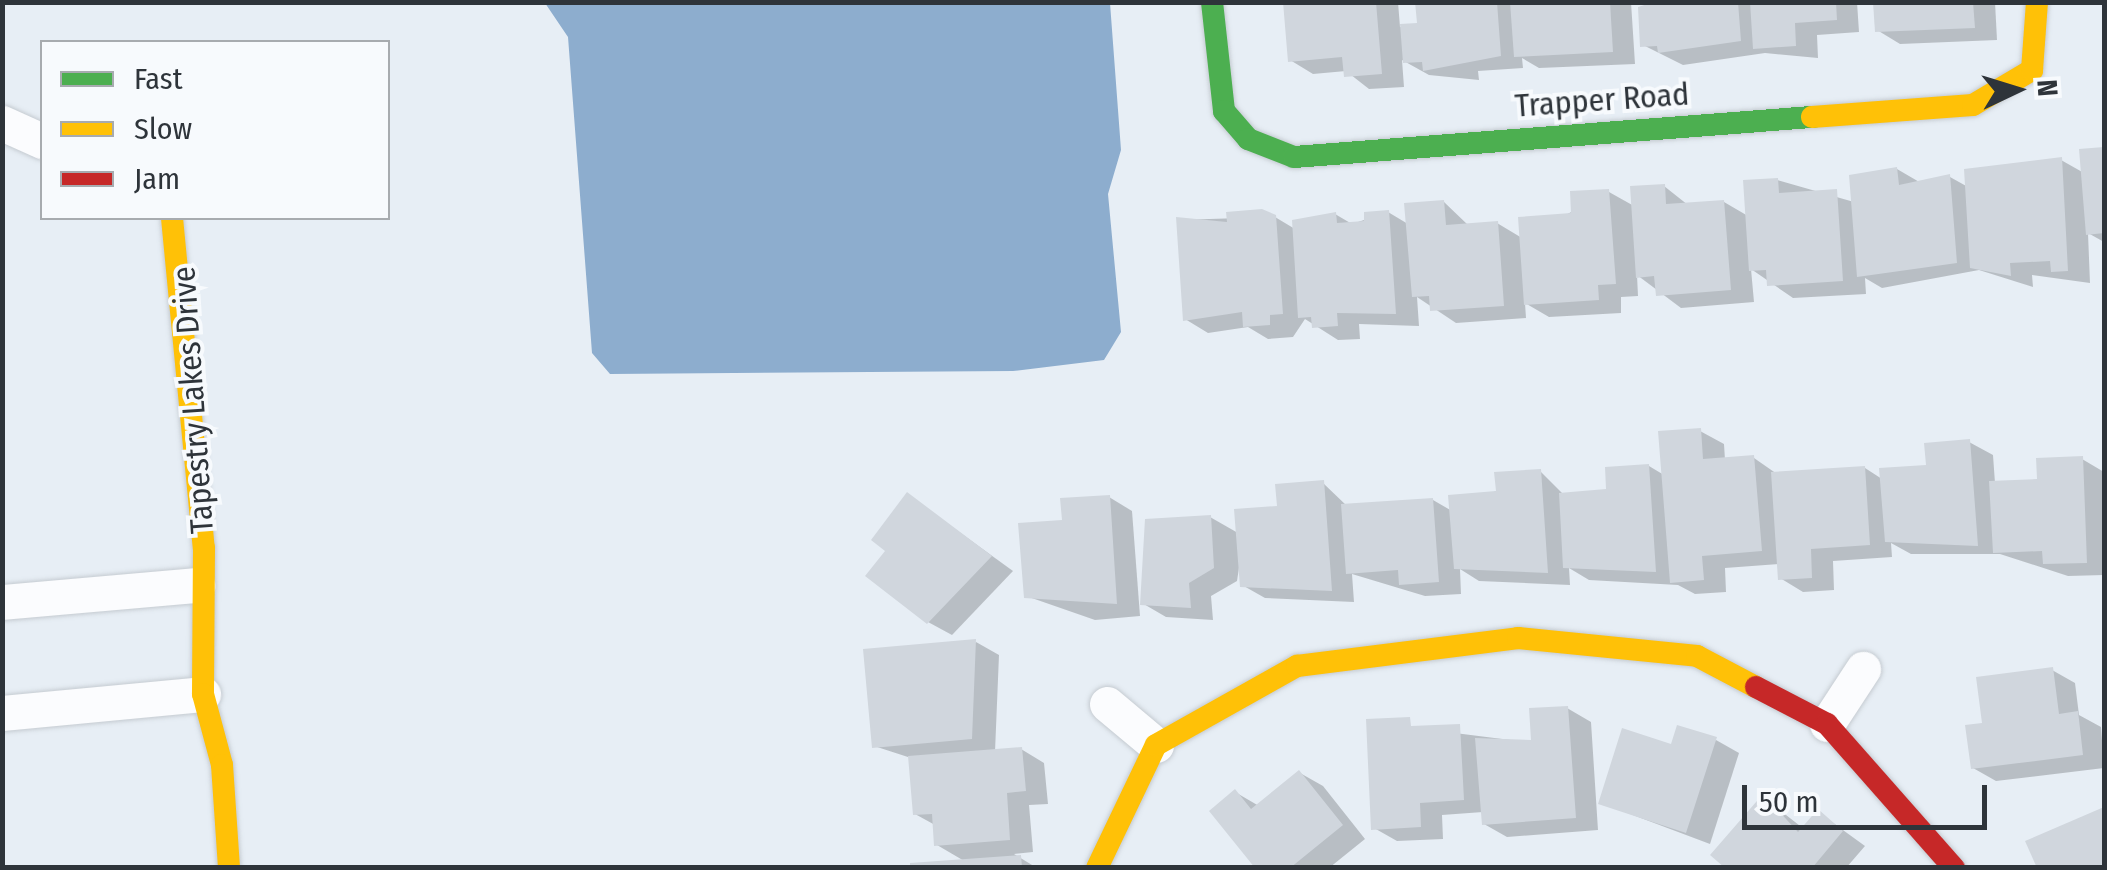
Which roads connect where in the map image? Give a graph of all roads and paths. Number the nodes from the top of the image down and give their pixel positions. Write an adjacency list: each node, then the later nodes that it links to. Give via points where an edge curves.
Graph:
1 (1212, 2): 2 (street, Trapper Road, via 1224,111 1248,139 1294,156 1973,105 2032,70)
2 (2036, 2)
3 (2, 123): 4 (street)
4 (40, 140)
5 (174, 220): 6 (street, Tapestry Lakes Drive, via 180,228 204,548)
6 (197, 585): 7 (street); 9 (street, Tapestry Lakes Drive)
7 (2, 602)
8 (1863, 668): 12 (street)
9 (203, 694): 11 (street); 14 (street, Tapestry Lakes Drive, via 222,766)
10 (1107, 704): 13 (street)
11 (2, 713)
12 (1827, 724): 13 (street, via 1697,656 1518,638 1297,666); 16 (street)
13 (1156, 745): 15 (street)
14 (229, 868)
15 (1097, 868)
16 (1954, 868)

